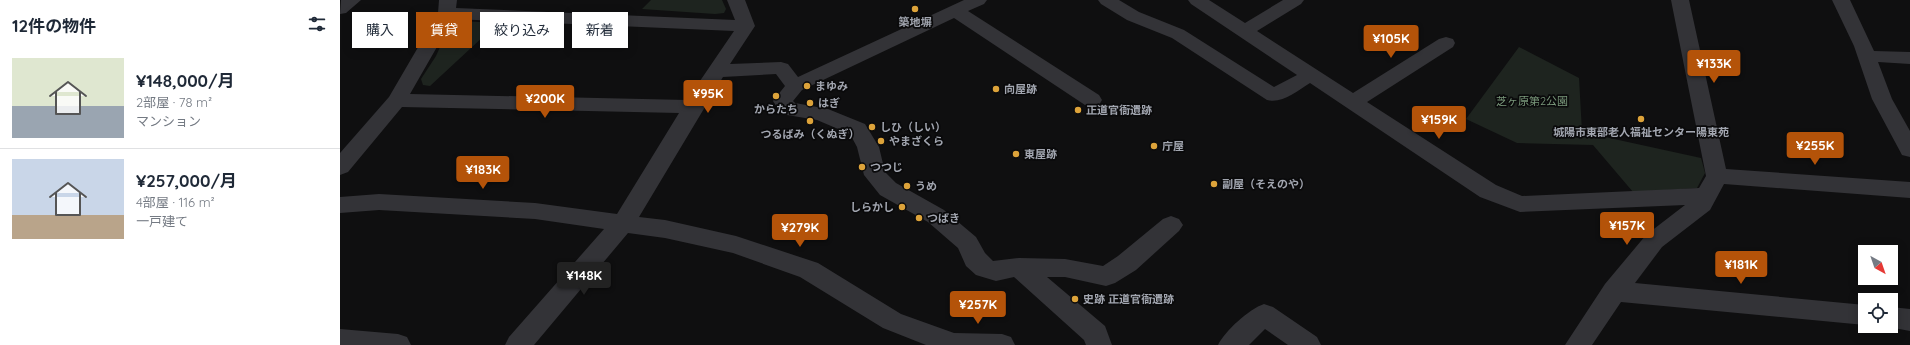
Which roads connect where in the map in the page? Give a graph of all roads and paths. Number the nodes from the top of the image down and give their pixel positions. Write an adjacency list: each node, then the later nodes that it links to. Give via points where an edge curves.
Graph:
1 (352, 0): 10 (street)
2 (736, 0): 12 (street)
3 (978, 0): 11 (street)
4 (1107, 0): 18 (street, via 1133,16 1178,34 1274,96)
5 (1197, 0): 13 (street)
6 (1295, 0): 13 (street)
7 (1680, 0): 26 (street, via 1712,158)
8 (1841, 0): 15 (street)
9 (448, 7): 12 (street); 20 (street)
10 (340, 9)
11 (956, 11): 19 (street); 21 (street)
12 (746, 26): 17 (street)
13 (1244, 32): 18 (street)
14 (1446, 43): 22 (street)
15 (1867, 56): 16 (street); 24 (street, via 1882,99)
16 (1910, 58)
17 (717, 71): 19 (street, via 781,68); 23 (street)
18 (1311, 75): 22 (street)
19 (795, 86): 31 (street, via 783,101 788,109 821,114 858,129 868,146 876,175 888,189 936,216 968,243 975,260 985,268 996,271)
20 (397, 100): 23 (street); 25 (street)
21 (1092, 100)
22 (1352, 102): 26 (street, via 1488,191 1520,204)
23 (693, 107): 29 (street)
24 (1910, 150)
25 (340, 167)
26 (1711, 186): 27 (street); 32 (street, via 1702,204 1654,241)
27 (1910, 190)
28 (340, 205): 29 (street, via 379,202 535,211)
29 (623, 223): 37 (street, via 736,245 809,270 892,321); 39 (street)
30 (1171, 225): 31 (street, via 1127,263 1106,276 1065,268)
31 (1019, 267): 41 (street, via 1096,334)
32 (1614, 291): 33 (street); 44 (street)
33 (1858, 314)
34 (1898, 319): 35 (street)
35 (1910, 320)
36 (340, 340): 38 (street)
37 (953, 344): 40 (street)
38 (398, 345)
39 (518, 345)
40 (1002, 345)
41 (1099, 345)
42 (1231, 345): 43 (street, via 1264,314)
43 (1308, 345)
44 (1578, 345)

